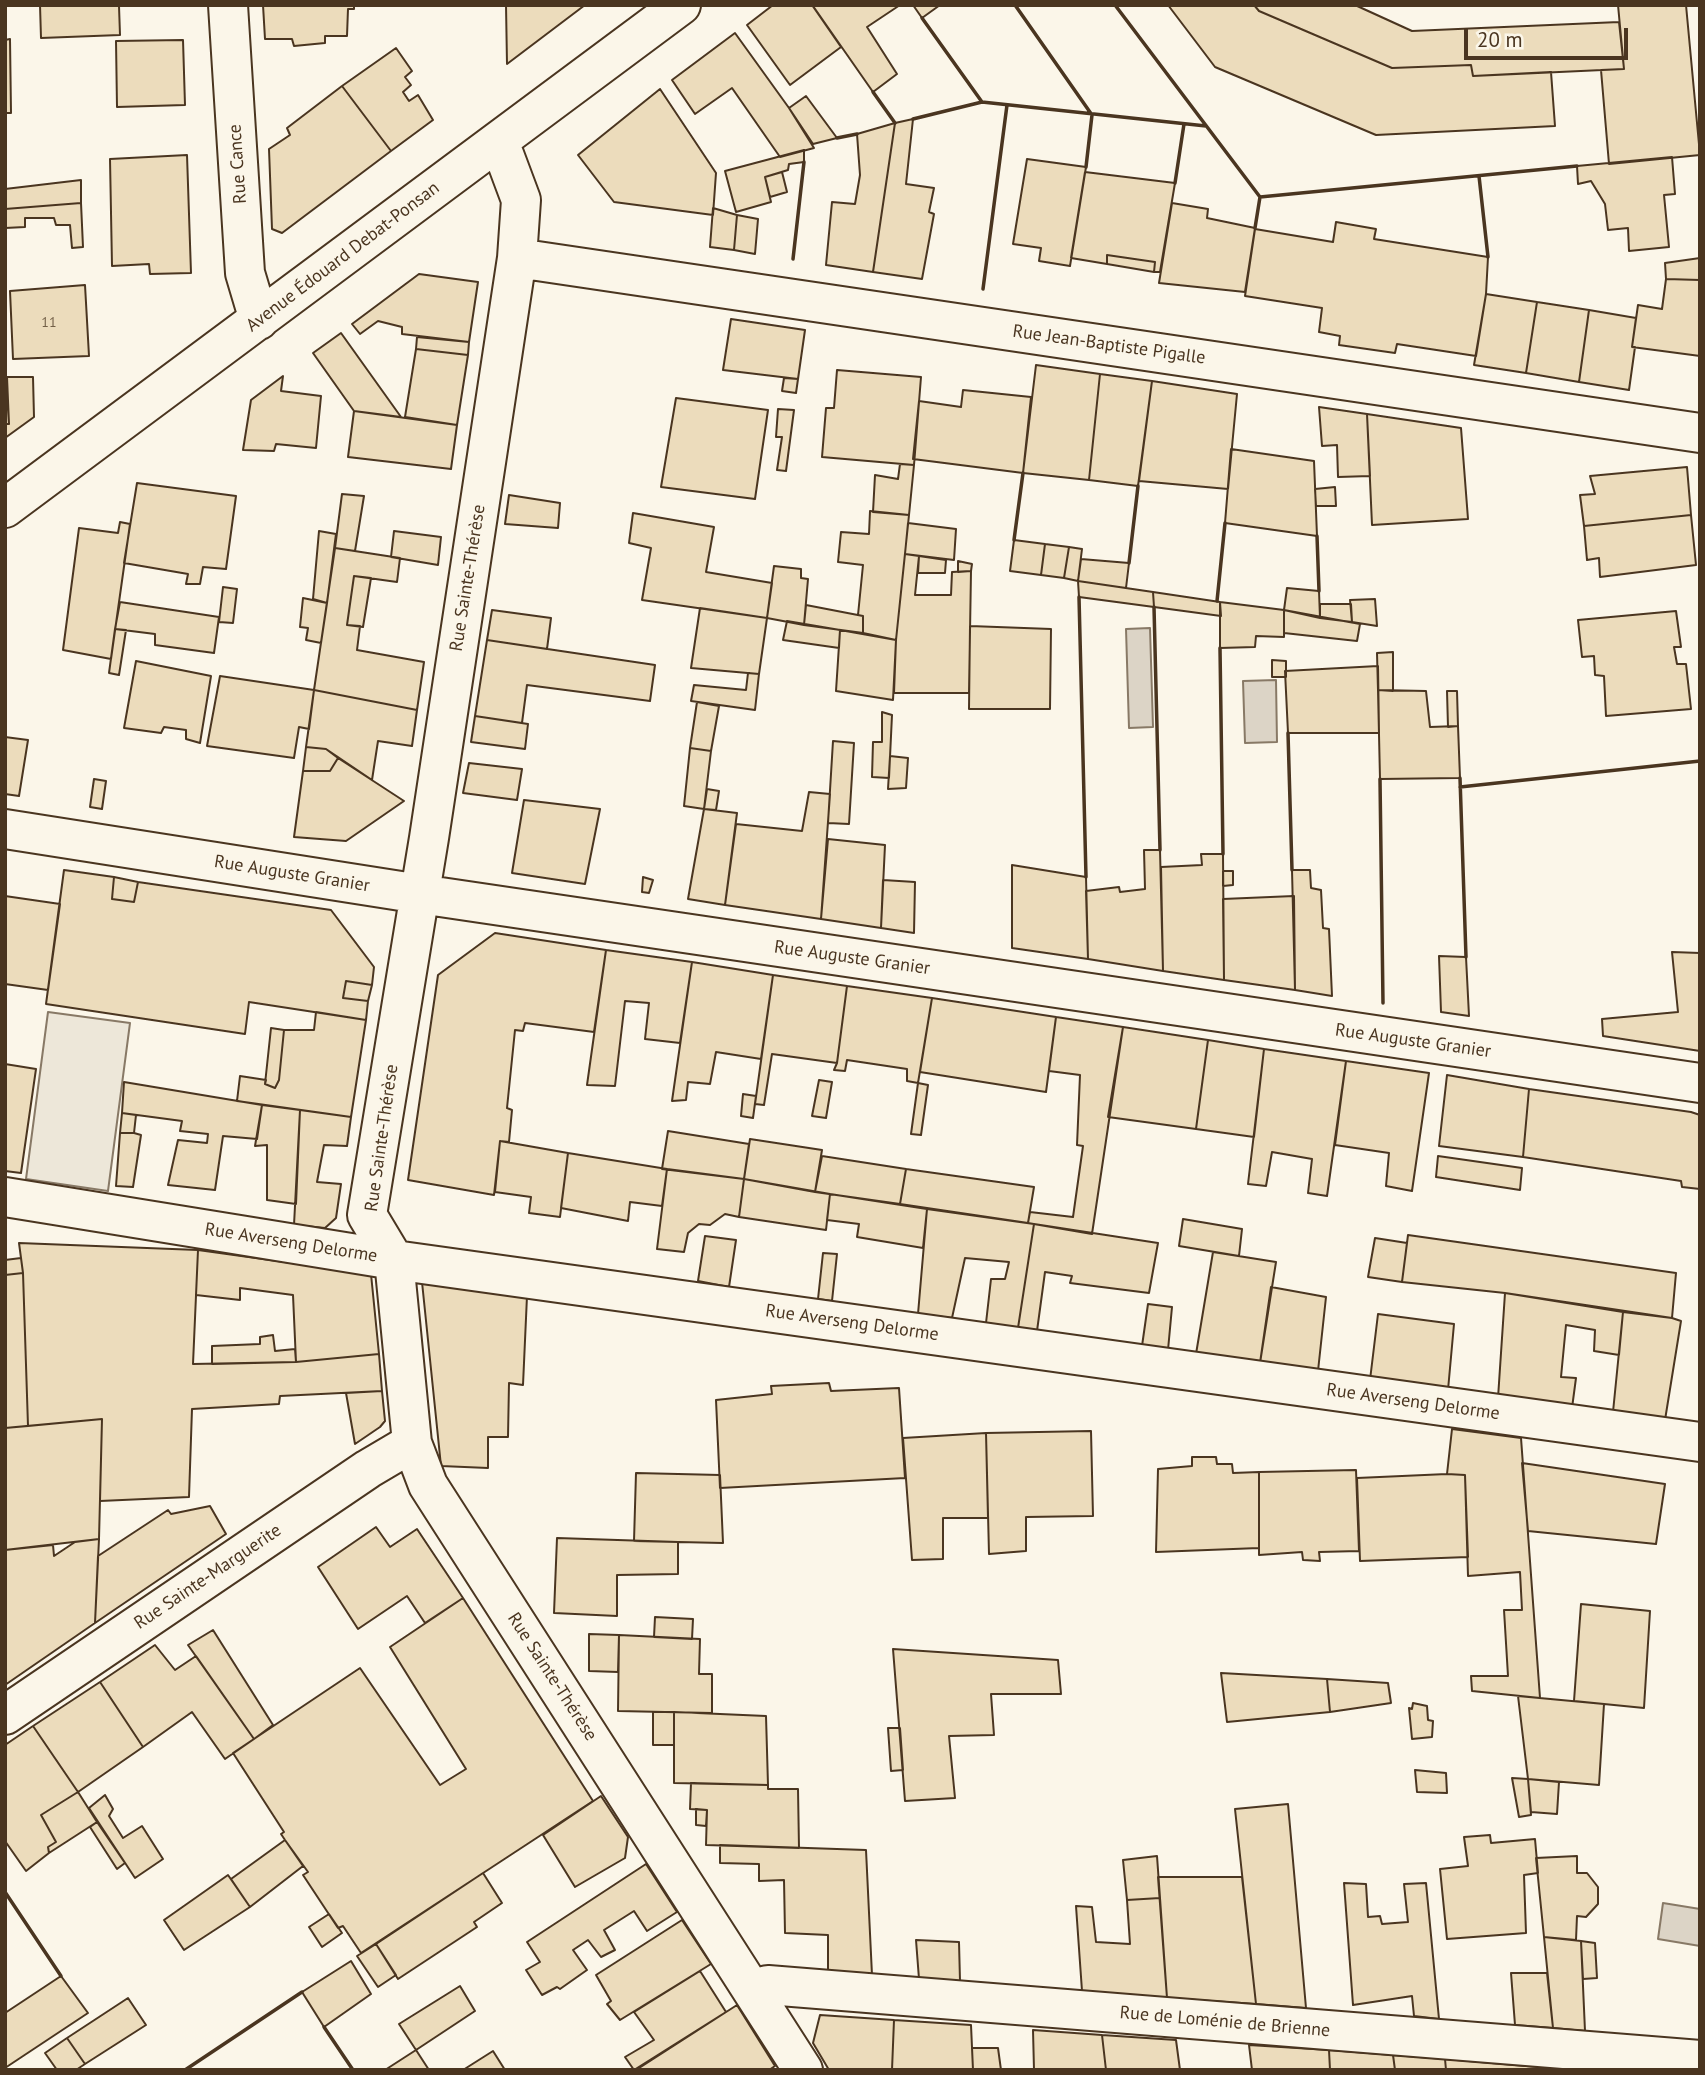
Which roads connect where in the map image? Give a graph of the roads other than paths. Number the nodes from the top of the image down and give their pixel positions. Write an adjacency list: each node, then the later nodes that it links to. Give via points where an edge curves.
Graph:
1 (228, 5): 5 (street, Rue Cance, via 245,273)
2 (681, 5): 3 (street, Avenue Édouard Debat-Ponsan)
3 (499, 141): 4 (street, Rue Sainte-Thérèse, via 521,200); 5 (street, Avenue Édouard Debat-Ponsan)
4 (517, 258): 6 (street, Rue Jean-Baptiste Pigalle); 9 (street, Rue Sainte-Thérèse)
5 (259, 320): 7 (street, Avenue Édouard Debat-Ponsan)
6 (1700, 433)
7 (5, 508)
8 (5, 830): 9 (street, Rue Auguste Granier)
9 (420, 894): 10 (street, Rue Auguste Granier); 12 (street, Rue Sainte-Thérèse, via 368,1215)
10 (1700, 1083)
11 (5, 1197): 12 (street, Rue Averseng Delorme)
12 (394, 1259): 13 (street, Rue Averseng Delorme); 14 (street, Rue Sainte-Thérèse)
13 (1700, 1442)
14 (412, 1443): 15 (street, Rue Sainte-Marguerite); 16 (street, Rue Sainte-Thérèse, via 428,1485)
15 (5, 1715)
16 (751, 1989): 17 (street, Rue de Loménie de Brienne, via 782,1986); 18 (street, Rue Sainte-Thérèse)
17 (1700, 2060)
18 (803, 2070)

